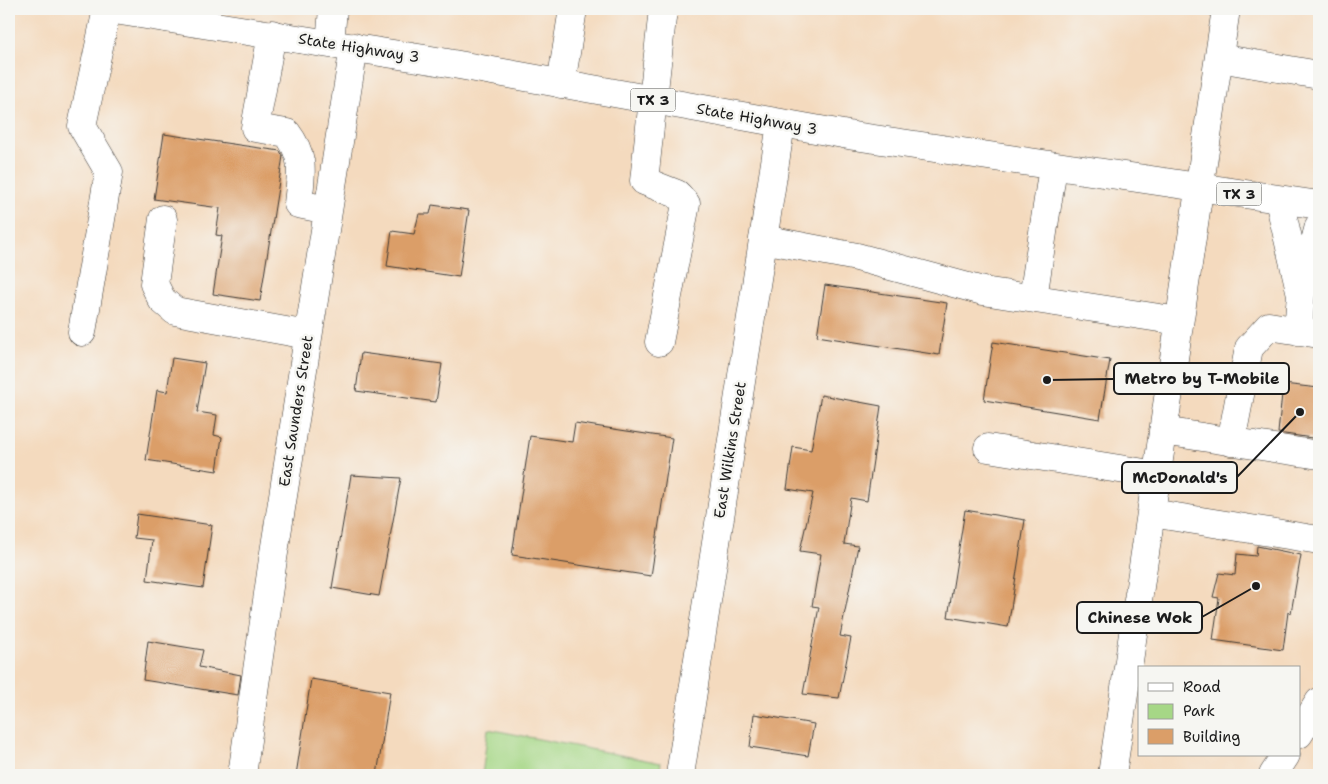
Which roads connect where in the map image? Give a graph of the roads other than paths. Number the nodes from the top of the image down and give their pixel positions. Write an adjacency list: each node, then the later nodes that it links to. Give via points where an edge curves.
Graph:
1 (107, 9): 6 (street, State Highway 3 / TX 3); 24 (street, via 82,126 109,172)
2 (333, 9): 7 (street, East Saunders Street)
3 (573, 9): 10 (street)
4 (663, 9): 11 (street)
5 (1226, 9): 8 (street)
6 (272, 34): 7 (street, State Highway 3 / TX 3); 17 (street, via 255,128 287,133 297,147 302,164 298,204)
7 (342, 45): 10 (street, State Highway 3 / TX 3); 17 (street, East Saunders Street)
8 (1219, 58): 9 (street); 14 (street)
9 (1319, 75)
10 (561, 84): 11 (street, State Highway 3 / TX 3)
11 (652, 100): 12 (street, State Highway 3 / TX 3); 27 (street, via 644,181 677,194 686,204)
12 (781, 124): 13 (street, State Highway 3 / TX 3); 20 (street, East Wilkins Street)
13 (1053, 167): 14 (street, State Highway 3 / TX 3); 22 (street)
14 (1198, 189): 15 (street, State Highway 3 / TX 3); 23 (street)
15 (1280, 200): 16 (street, State Highway 3 / TX 3); 21 (street)
16 (1319, 205)
17 (328, 210): 26 (street, East Saunders Street)
18 (163, 219): 26 (street, via 154,284 162,300 175,311)
19 (1319, 226): 21 (street)
20 (763, 239): 22 (street, via 858,258 983,291); 39 (street, East Wilkins Street)
21 (1301, 294): 25 (street)
22 (1032, 298): 23 (street)
23 (1179, 321): 28 (street)
24 (82, 332)
25 (1309, 332): 29 (street, via 1269,326 1250,348)
26 (308, 335): 38 (street, East Saunders Street)
27 (659, 342)
28 (1163, 431): 29 (street); 32 (street)
29 (1231, 442): 31 (street)
30 (988, 448): 32 (street)
31 (1319, 455)
32 (1156, 475): 33 (street)
33 (1151, 513): 34 (street); 40 (street)
34 (1319, 540)
35 (1319, 702): 36 (street)
36 (1300, 732)
37 (1285, 756): 41 (street)
38 (242, 775)
39 (680, 775)
40 (1112, 775)
41 (1273, 775)

